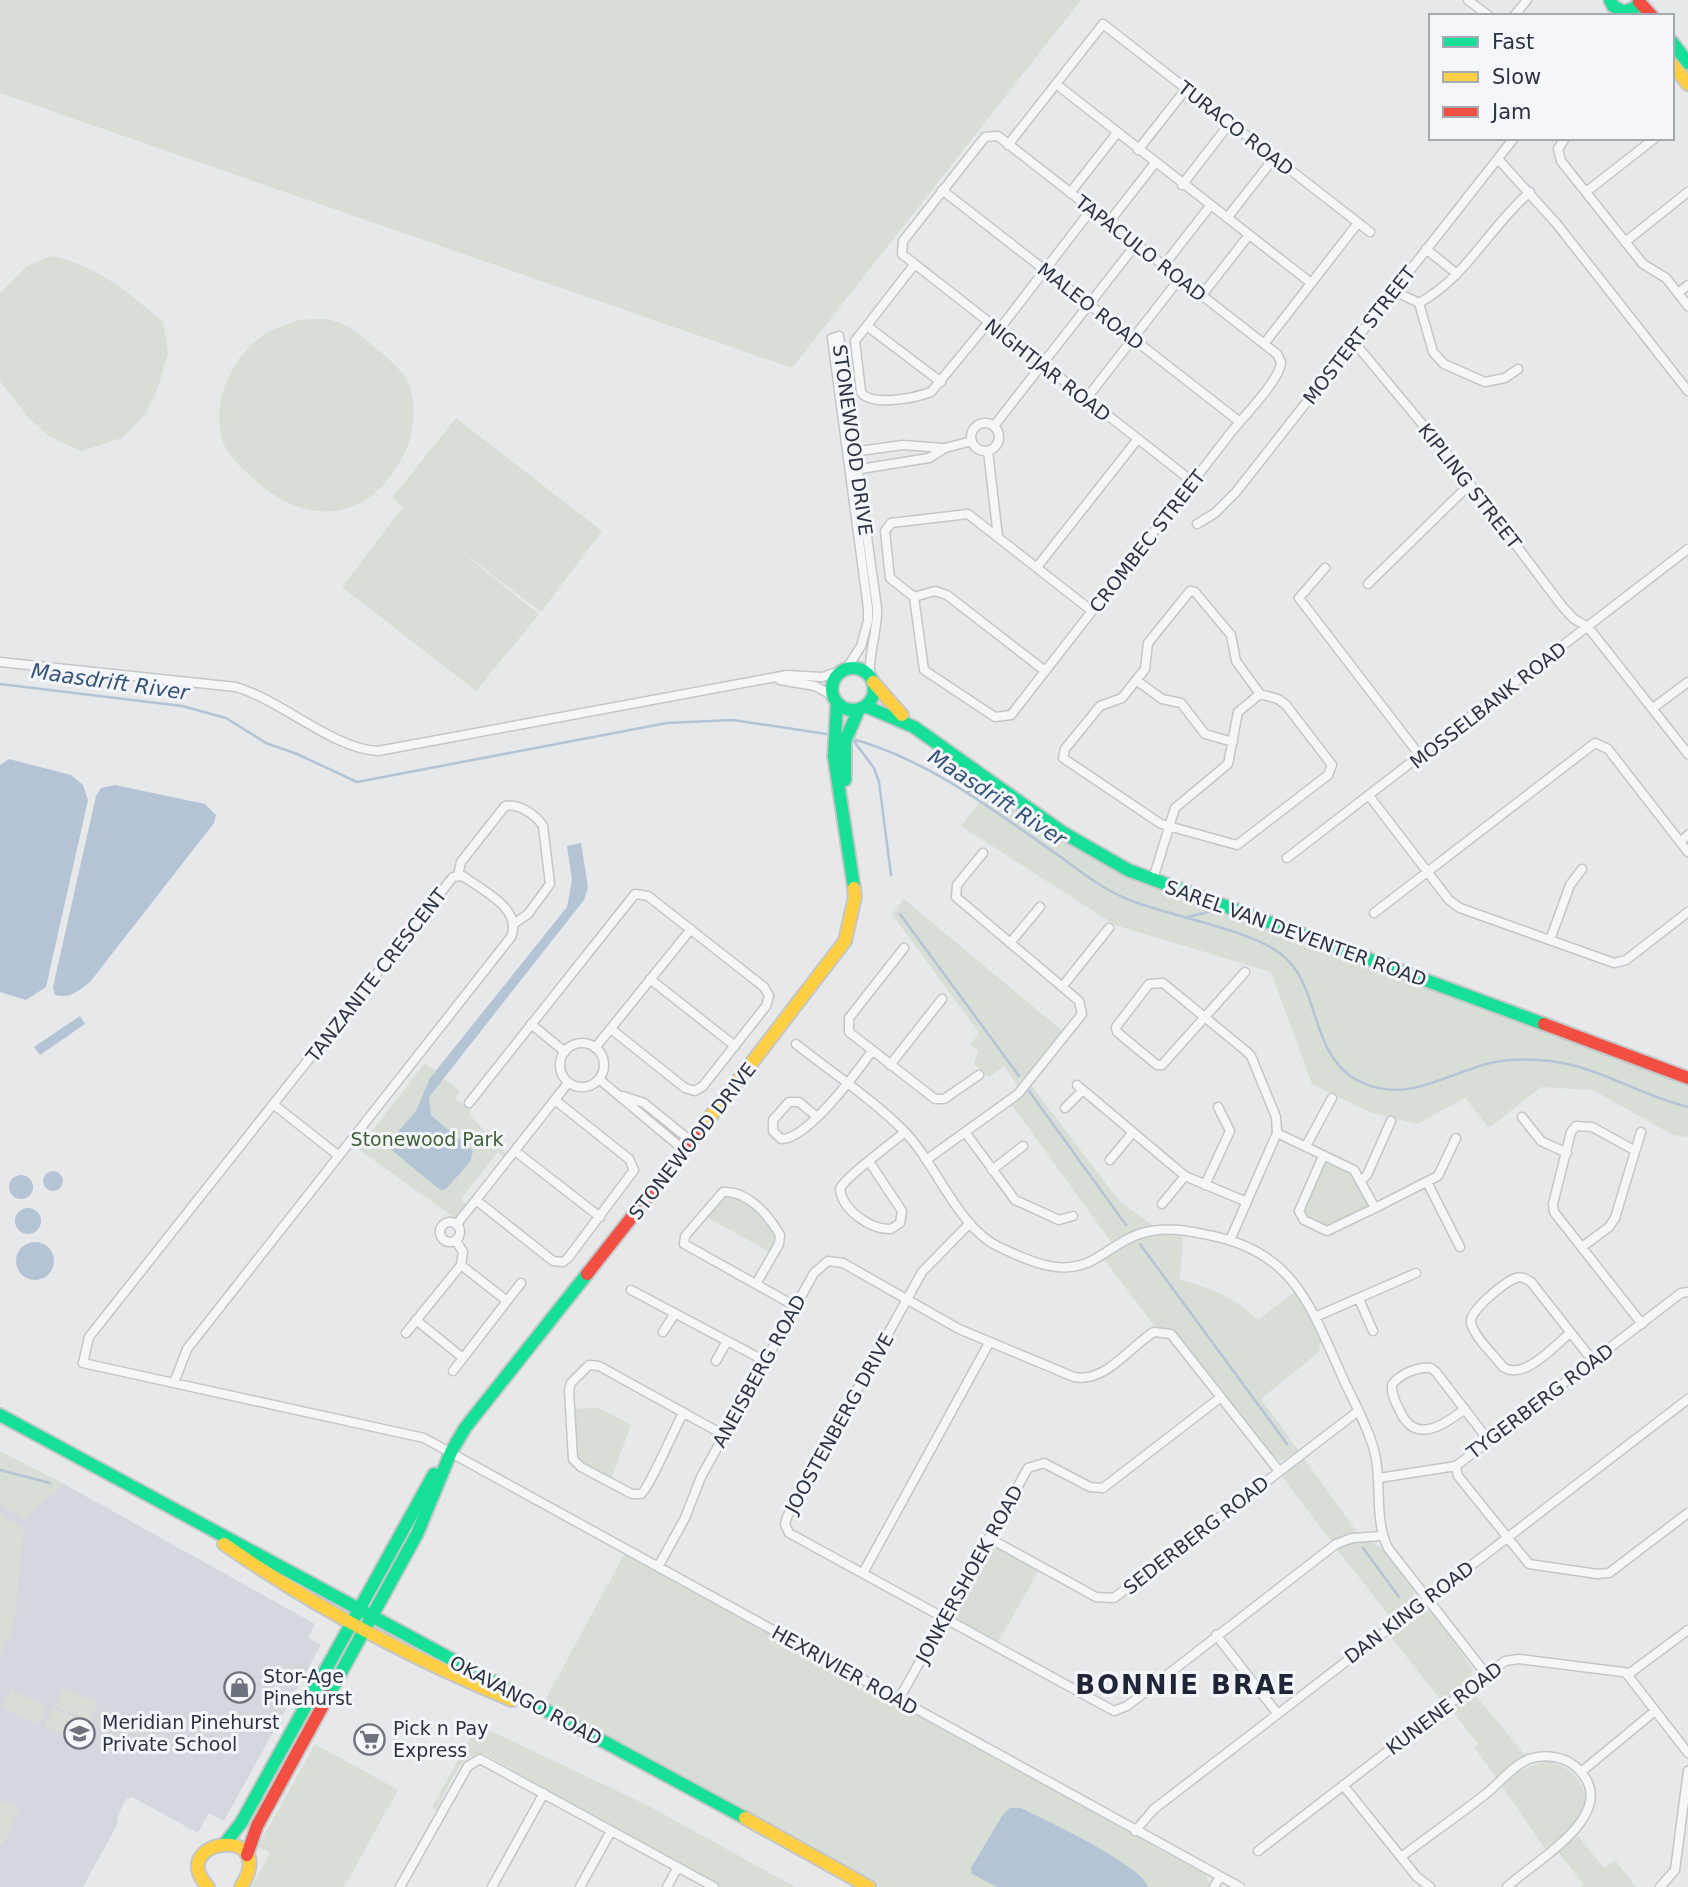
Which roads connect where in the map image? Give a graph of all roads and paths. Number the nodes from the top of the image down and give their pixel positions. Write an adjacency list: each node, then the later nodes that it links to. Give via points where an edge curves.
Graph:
1 (1468, 0): 5 (street)
2 (1527, 0): 6 (street)
3 (1640, 1): 4 (street)
4 (1618, 11)
5 (1486, 14)
6 (1516, 14)
7 (1674, 45): 8 (street)
8 (1688, 63)
9 (1674, 66): 11 (street)
10 (1055, 84): 12 (street, TURACO ROAD, via 1103,24); 14 (street); 18 (street)
11 (1688, 84)
12 (1186, 89): 13 (street, TURACO ROAD); 19 (street)
13 (1230, 123): 20 (street, TURACO ROAD); 23 (street)
14 (1117, 133): 19 (street); 28 (street)
15 (1512, 140): 21 (street, MOSTERT STREET)
16 (1564, 140): 26 (street, via 1558,156)
17 (1652, 140): 26 (street)
18 (1008, 145): 24 (street, TAPACULO ROAD, via 998,136 983,139); 28 (street, TAPACULO ROAD)
19 (1138, 150): 22 (street)
20 (1274, 158): 31 (street); 33 (street, TURACO ROAD)
21 (1498, 159): 25 (street); 38 (street, MOSTERT STREET)
22 (1155, 163): 23 (street); 32 (street)
23 (1182, 184): 29 (street)
24 (943, 190): 39 (street, NIGHTJAR ROAD, via 903,241 904,257); 41 (street, MALEO ROAD)
25 (1530, 192): 42 (street); 62 (street)
26 (1586, 192): 36 (street)
27 (1688, 192): 36 (street)
28 (1070, 193): 30 (street, TAPACULO ROAD)
29 (1210, 206): 31 (street); 40 (street)
30 (1091, 210): 32 (street, TAPACULO ROAD); 41 (street)
31 (1227, 218): 35 (street)
32 (1109, 222): 37 (street, TAPACULO ROAD)
33 (1358, 223): 34 (street, TURACO ROAD); 44 (street)
34 (1370, 232)
35 (1249, 235): 44 (street); 48 (street)
36 (1625, 242): 47 (street)
37 (1137, 243): 40 (street, TAPACULO ROAD); 50 (street)
38 (1426, 249): 42 (street); 46 (street, MOSTERT STREET)
39 (914, 265): 52 (street, NIGHTJAR ROAD); 53 (street)
40 (1164, 265): 43 (street, TAPACULO ROAD)
41 (1045, 270): 50 (street, MALEO ROAD); 54 (street)
42 (1457, 274): 49 (street, via 1441,291)
43 (1180, 278): 48 (street, TAPACULO ROAD); 55 (street)
44 (1311, 283): 57 (street)
45 (1688, 285): 47 (street)
46 (1394, 291): 49 (street); 56 (street, MOSTERT STREET)
47 (1678, 293): 51 (street)
48 (1202, 295): 57 (street, TAPACULO ROAD)
49 (1419, 303): 60 (street, via 1433,352 1444,364 1485,382 1505,378)
50 (1089, 304): 55 (street, MALEO ROAD); 59 (street)
51 (1688, 306)
52 (988, 323): 54 (street, NIGHTJAR ROAD); 61 (street)
53 (867, 326): 61 (street); 61 (street, via 855,346 866,399 927,394)
54 (998, 331): 59 (street, NIGHTJAR ROAD)
55 (1133, 338): 63 (street); 64 (street, MALEO ROAD)
56 (1354, 342): 73 (street, KIPLING STREET); 74 (street, MOSTERT STREET, via 1236,492)
57 (1264, 344): 58 (street, TAPACULO ROAD)
58 (1281, 362): 64 (street, CROMBEC STREET)
59 (1042, 365): 63 (street, NIGHTJAR ROAD); 65 (street)
60 (1518, 369)
61 (941, 382)
62 (1688, 391)
63 (1086, 399): 66 (street, NIGHTJAR ROAD)
64 (1240, 422): 72 (street, CROMBEC STREET)
65 (994, 426): 67 (street, via 977,426); 69 (street, via 998,443)
66 (1138, 440): 72 (street, NIGHTJAR ROAD); 77 (street)
67 (972, 441): 68 (street); 69 (street)
68 (945, 448): 70 (street, via 903,445); 71 (street, via 929,458)
69 (988, 451): 75 (street)
70 (852, 452): 70 (street, STONEWOOD DRIVE, via 832,338 839,336); 71 (street, STONEWOOD DRIVE)
71 (855, 470): 84 (street, STONEWOOD DRIVE, via 868,621 858,655); 87 (street, STONEWOOD DRIVE, via 877,608 869,655)
72 (1193, 482): 81 (street, CROMBEC STREET)
73 (1470, 484): 79 (street); 82 (street, KIPLING STREET, via 1562,606)
74 (1197, 524)
75 (998, 537): 77 (street); 80 (street, via 965,513 891,523 884,534 890,578)
76 (1688, 549): 82 (street, MOSSELBANK ROAD)
77 (1037, 568): 81 (street)
78 (1325, 568): 98 (street, via 1299,598)
79 (1368, 584)
80 (914, 597): 85 (street, via 935,591 947,595); 85 (street, CROMBEC STREET, via 924,670 995,717 1007,717)
81 (1093, 611): 85 (street, CROMBEC STREET)
82 (1588, 627): 93 (street, KIPLING STREET); 98 (street, MOSSELBANK ROAD)
83 (0, 662): 86 (street, via 236,687 280,705 349,745 372,751)
84 (844, 670): 86 (street, via 822,677); 87 (street, via 860,668); 91 (street, via 833,681)
85 (1045, 671)
86 (769, 679): 91 (street, via 815,686)
87 (872, 679): 92 (street, via 873,696); 95 (street, SAREL VAN DEVENTER ROAD, via 891,705)
88 (1136, 680): 90 (street, via 1148,663 1150,641 1192,591 1231,635 1236,661); 96 (street, via 1162,699 1181,703 1207,735); 100 (street, via 1122,698 1100,705 1065,749 1063,758)
89 (1688, 681): 93 (street)
90 (1260, 694): 96 (street, via 1238,712); 100 (street, via 1286,705 1331,762 1331,772 1237,845)
91 (835, 700): 92 (street, via 849,709); 94 (street, STONEWOOD DRIVE)
92 (862, 707): 94 (street, STONEWOOD DRIVE); 95 (street, SAREL VAN DEVENTER ROAD, via 886,712)
93 (1653, 708): 97 (street, KIPLING STREET)
94 (843, 727): 153 (street, STONEWOOD DRIVE, via 839,748 855,897 845,941)
95 (930, 737): 109 (street, SAREL VAN DEVENTER ROAD, via 1101,856)
96 (1233, 741): 100 (street, via 1228,764 1179,804)
97 (1688, 754)
98 (1421, 757): 99 (street, MOSSELBANK ROAD)
99 (1370, 797): 105 (street, MOSSELBANK ROAD); 107 (street)
100 (1169, 827): 109 (street)
101 (1688, 835): 102 (street)
102 (1680, 842): 103 (street); 107 (street, via 1608,749 1595,743)
103 (1688, 852)
104 (984, 853): 117 (street, via 957,885 956,897)
105 (1287, 859)
106 (1582, 869): 116 (street, via 1570,885)
107 (1428, 871): 112 (street); 116 (street, via 1460,908)
108 (458, 875): 113 (street, TANZANITE CRESCENT, via 507,909); 113 (street, via 461,862 506,806 518,806 539,820 550,884 528,915); 141 (street, TANZANITE CRESCENT)
109 (1153, 879): 133 (street, SAREL VAN DEVENTER ROAD)
110 (1040, 907): 117 (street)
111 (1688, 912): 116 (street, via 1626,960 1614,963)
112 (1374, 913)
113 (515, 923): 159 (street, via 511,937)
114 (1109, 928): 121 (street)
115 (691, 929): 120 (street); 124 (street, via 648,896 635,894); 127 (street, via 768,993 768,1003)
116 (1550, 940)
117 (1010, 943): 121 (street)
118 (904, 948): 129 (street, via 849,1018 849,1032)
119 (1245, 972): 123 (street)
120 (650, 979): 125 (street); 127 (street)
121 (1062, 986): 148 (street, via 1079,1001 1081,1018 1018,1094)
122 (942, 999): 131 (street)
123 (1203, 1017): 123 (street, via 1163,983 1155,982 1116,1027 1160,1065); 151 (street, via 1251,1056 1276,1117)
124 (531, 1024): 130 (street); 140 (street)
125 (611, 1029): 127 (street, via 691,1091 703,1086); 128 (street)
126 (796, 1044): 136 (street)
127 (735, 1046)
128 (595, 1048): 130 (street, via 579,1044); 134 (street, via 603,1063)
129 (872, 1051): 131 (street); 136 (street)
130 (565, 1052): 135 (street, via 560,1068)
131 (890, 1065): 132 (street, via 938,1100)
132 (979, 1075)
133 (1688, 1078)
134 (599, 1079): 135 (street, via 584,1087); 137 (street)
135 (568, 1083): 139 (street)
136 (848, 1085): 144 (street); 147 (street)
137 (620, 1095): 153 (street, via 641,1117); 153 (street, via 644,1103)
138 (1332, 1098): 155 (street)
139 (555, 1100): 157 (street); 174 (street, via 633,1164 632,1175)
140 (469, 1103)
141 (274, 1104): 159 (street); 205 (street, TANZANITE CRESCENT, via 89,1337)
142 (1218, 1107): 168 (street, via 1230,1132)
143 (1065, 1108): 149 (street, via 1080,1088)
144 (816, 1116): 144 (street, via 789,1139 773,1131 774,1120 789,1102 799,1102)
145 (1522, 1117): 158 (street, via 1541,1140)
146 (1391, 1121): 166 (street)
147 (905, 1132): 161 (street); 163 (street)
148 (965, 1132): 161 (street); 164 (street)
149 (1132, 1132): 162 (street); 165 (street)
150 (1641, 1132): 156 (street)
151 (1277, 1133): 155 (street); 170 (street)
152 (1455, 1138): 167 (street, via 1442,1171)
153 (688, 1146): 216 (street, STONEWOOD DRIVE, via 465,1428)
154 (1023, 1146): 164 (street)
155 (1307, 1146): 160 (street)
156 (1634, 1150): 158 (street, via 1580,1124 1571,1132); 180 (street, via 1615,1218)
157 (515, 1151): 169 (street); 174 (street)
158 (1567, 1153): 180 (street, via 1553,1208)
159 (339, 1156): 207 (street, via 187,1349)
160 (1323, 1156): 166 (street, via 1348,1166); 172 (street, via 1300,1206 1304,1220 1319,1229 1334,1230)
161 (926, 1160): 175 (street)
162 (1110, 1160)
163 (870, 1163): 163 (street, via 844,1180 841,1195 854,1214 891,1229 900,1223 902,1211)
164 (992, 1170): 173 (street, via 1023,1205 1059,1220)
165 (1185, 1176): 168 (street); 171 (street)
166 (1362, 1180): 172 (street)
167 (1427, 1182): 172 (street); 179 (street)
168 (1206, 1185): 170 (street)
169 (476, 1200): 174 (street, via 556,1262 566,1260); 176 (street)
170 (1247, 1202): 177 (street)
171 (1162, 1204)
172 (1375, 1208)
173 (1073, 1216)
174 (600, 1217)
175 (970, 1223): 177 (street, via 999,1247 1056,1268 1087,1263 1129,1237 1159,1230 1185,1230); 187 (street, JOOSTENBERG DRIVE, via 928,1266)
176 (457, 1224): 178 (street, via 461,1231); 178 (street, via 444,1224 440,1233 446,1241)
177 (1230, 1240): 192 (street, via 1280,1267 1302,1292)
178 (456, 1241): 181 (street, via 463,1252)
179 (1460, 1247)
180 (1582, 1247): 194 (street)
181 (461, 1265): 189 (street); 193 (street)
182 (1416, 1273): 188 (street)
183 (521, 1283): 189 (street)
184 (756, 1284): 184 (street, via 684,1244 684,1238 723,1192 733,1192 761,1208 780,1235); 190 (street)
185 (631, 1290): 191 (street)
186 (1688, 1292): 194 (street, TYGERBERG ROAD)
187 (907, 1299): 190 (street, ANEISBERG ROAD, via 834,1261 816,1269); 200 (street); 226 (street, JOOSTENBERG DRIVE, via 786,1520 791,1535)
188 (1359, 1299): 192 (street); 195 (street)
189 (507, 1301): 201 (street)
190 (795, 1306): 202 (street, ANEISBERG ROAD)
191 (675, 1312): 196 (street); 199 (street)
192 (1315, 1317): 211 (street)
193 (416, 1320): 197 (street); 201 (street)
194 (1642, 1324): 203 (street, TYGERBERG ROAD)
195 (1373, 1331)
196 (663, 1332)
197 (406, 1333)
198 (1570, 1333): 198 (street, via 1525,1278 1513,1280 1471,1317 1472,1326 1511,1371 1524,1369); 203 (street)
199 (727, 1341): 202 (street); 204 (street)
200 (989, 1343): 208 (street, via 1083,1378 1101,1373 1150,1334 1167,1332); 226 (street)
201 (463, 1358): 206 (street)
202 (765, 1361): 214 (street, ANEISBERG ROAD)
203 (1592, 1361): 215 (street, TYGERBERG ROAD)
204 (716, 1362)
205 (83, 1363): 207 (street, HEXRIVIER ROAD)
206 (453, 1371)
207 (174, 1383): 216 (street, HEXRIVIER ROAD, via 425,1438)
208 (1221, 1397): 218 (street); 223 (street, JONKERSHOEK ROAD, via 1103,1488 1090,1487 1044,1463 1032,1465)
209 (1688, 1399): 224 (street, DAN KING ROAD)
210 (1465, 1409): 210 (street, via 1428,1367 1398,1378 1392,1385 1412,1428 1444,1425); 215 (street)
211 (1357, 1412): 218 (street, SEDERBERG ROAD); 219 (street, via 1375,1454)
212 (683, 1413): 212 (street, via 599,1366 586,1366 569,1390 573,1459 632,1494 641,1494); 214 (street)
213 (0, 1415): 220 (street, OKAVANGO ROAD)
214 (724, 1436): 225 (street, ANEISBERG ROAD)
215 (1489, 1441): 217 (street, TYGERBERG ROAD)
216 (451, 1452): 225 (street, HEXRIVIER ROAD); 228 (street, STONEWOOD DRIVE, via 437,1469); 229 (street, STONEWOOD DRIVE, via 417,1534)
217 (1456, 1466): 219 (street, TYGERBERG ROAD); 224 (street, via 1458,1476)
218 (1279, 1471): 223 (street, SEDERBERG ROAD, via 1111,1599 1096,1597)
219 (1379, 1478): 222 (street)
220 (184, 1514): 228 (street, OKAVANGO ROAD); 231 (street, OKAVANGO ROAD)
221 (1686, 1518): 224 (street, via 1609,1573 1533,1566)
222 (1382, 1536): 227 (street); 234 (street, JOOSTENBERG DRIVE, via 1336,1544)
223 (989, 1538): 230 (street, JONKERSHOEK ROAD)
224 (1507, 1539): 227 (street, DAN KING ROAD)
225 (659, 1567): 237 (street, HEXRIVIER ROAD)
226 (863, 1573): 230 (street, JOOSTENBERG DRIVE)
227 (1426, 1597): 236 (street); 239 (street, DAN KING ROAD)
228 (359, 1610): 229 (street, OKAVANGO ROAD); 231 (street, STONEWOOD DRIVE)
229 (373, 1617): 233 (street, STONEWOOD DRIVE); 262 (street, OKAVANGO ROAD)
230 (944, 1619): 234 (street, JOOSTENBERG DRIVE, via 1114,1711 1127,1706); 237 (street, JONKERSHOEK ROAD)
231 (351, 1624): 233 (street, OKAVANGO ROAD); 247 (street, STONEWOOD DRIVE, via 241,1823)
232 (1688, 1630): 235 (street, via 1635,1672)
233 (365, 1631): 249 (street, STONEWOOD DRIVE, via 257,1826); 261 (street, OKAVANGO ROAD, via 426,1664 575,1731)
234 (1216, 1635): 239 (street)
235 (1626, 1673): 236 (street, KUNENE ROAD, via 1514,1659); 238 (street)
236 (1486, 1674): 243 (street, KUNENE ROAD)
237 (899, 1699): 246 (street, HEXRIVIER ROAD)
238 (1656, 1711): 240 (street); 242 (street)
239 (1276, 1713): 246 (street, DAN KING ROAD, via 1154,1809)
240 (1687, 1750)
241 (1688, 1771): 267 (street, via 1675,1870)
242 (1581, 1772): 250 (street, via 1568,1760 1555,1757 1527,1760); 266 (street, via 1590,1797 1585,1819)
243 (1343, 1785): 248 (street, KUNENE ROAD); 250 (street)
244 (544, 1793): 245 (street); 256 (street, via 476,1759); 257 (street)
245 (611, 1831): 251 (street); 258 (street)
246 (1135, 1831): 252 (street, HEXRIVIER ROAD)
247 (226, 1842): 249 (street); 253 (street, STONEWOOD DRIVE, via 204,1852)
248 (1258, 1850)
249 (247, 1855): 255 (street, STONEWOOD DRIVE, via 250,1871)
250 (1401, 1857): 265 (street)
251 (678, 1867): 259 (street); 260 (street)
252 (1220, 1876): 263 (street); 264 (street, HEXRIVIER ROAD)
253 (200, 1881): 254 (street)
254 (208, 1887)
255 (241, 1887)
256 (400, 1887)
257 (492, 1887)
258 (580, 1887)
259 (667, 1887)
260 (713, 1887)
261 (859, 1887)
262 (869, 1887)
263 (1214, 1887)
264 (1240, 1887)
265 (1430, 1887)
266 (1507, 1887)
267 (1660, 1887)

